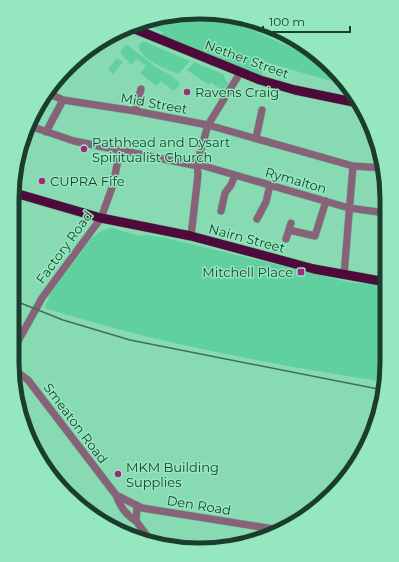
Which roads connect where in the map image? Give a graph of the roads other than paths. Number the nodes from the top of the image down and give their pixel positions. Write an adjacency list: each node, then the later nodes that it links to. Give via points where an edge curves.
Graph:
1 (138, 30): 2 (main road, Nether Street)
2 (240, 73): 6 (main road, Nether Street, via 295,90); 9 (street)
3 (141, 89): 7 (street)
4 (52, 95): 5 (street, Mid Street)
5 (63, 100): 7 (street, Mid Street); 11 (street)
6 (352, 102)
7 (135, 110): 9 (street, Mid Street)
8 (262, 110): 12 (street)
9 (208, 125): 12 (street, Mid Street); 14 (street)
10 (34, 128): 11 (street, Rymalton)
11 (46, 132): 13 (street, Rymalton, via 74,141)
12 (256, 138): 15 (street, Mid Street)
13 (120, 150): 14 (street, Rymalton); 24 (street, Factory Road, via 113,185)
14 (197, 164): 17 (street, Rymalton); 28 (street)
15 (353, 166): 16 (street, Mid Street); 21 (street)
16 (377, 168)
17 (235, 175): 18 (street, Rymalton); 22 (street, via 225,194)
18 (270, 185): 20 (street, Rymalton); 25 (street, via 266,202)
19 (19, 194): 24 (main road, Nairn Street)
20 (326, 201): 21 (street, Rymalton); 27 (street, via 315,236)
21 (349, 208): 23 (street, Rymalton); 30 (street)
22 (221, 210)
23 (380, 212)
24 (101, 218): 28 (main road, Nairn Street); 32 (street, Factory Road, via 42,298)
25 (257, 219)
26 (292, 222): 27 (street)
27 (289, 230): 29 (street)
28 (191, 236): 30 (main road, Nairn Street, via 314,270)
29 (286, 239)
30 (344, 275): 31 (main road, Nairn Street)
31 (380, 281)
32 (19, 339)
33 (19, 373): 34 (street, Smeaton Road, via 28,380)
34 (116, 495): 35 (street, Den Road); 36 (street, Smeaton Road, via 129,517)
35 (138, 507): 36 (street); 37 (street, Den Road)
36 (136, 521): 38 (street)
37 (270, 528)
38 (146, 535)

